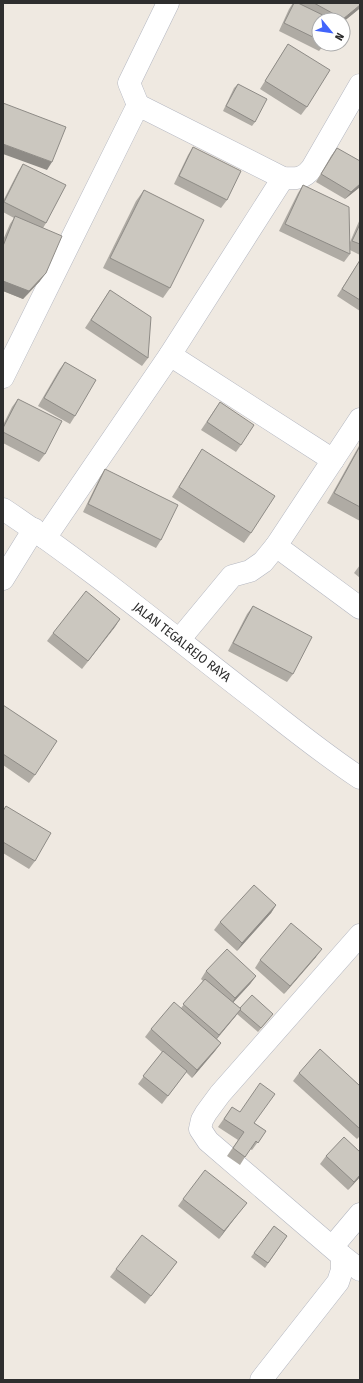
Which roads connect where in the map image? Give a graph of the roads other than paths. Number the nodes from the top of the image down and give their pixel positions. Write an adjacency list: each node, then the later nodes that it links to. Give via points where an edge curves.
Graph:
1 (168, 3): 3 (street, via 129,83)
2 (360, 85): 4 (street, via 307,174 301,179)
3 (138, 104): 4 (street); 6 (street)
4 (283, 178): 5 (street)
5 (170, 355): 8 (street); 10 (street)
6 (3, 377)
7 (360, 419): 8 (street)
8 (332, 460): 11 (street)
9 (3, 509): 10 (street, JALAN TEGALREJO RAYA)
10 (39, 534): 12 (street); 14 (street, JALAN TEGALREJO RAYA, via 100,577)
11 (276, 546): 13 (street); 14 (street, via 263,562 250,571 232,576)
12 (3, 580)
13 (360, 608)
14 (179, 640): 15 (street, JALAN TEGALREJO RAYA)
15 (360, 778)
16 (360, 935): 18 (street, via 220,1094 206,1113 200,1129 208,1141)
17 (360, 1214): 18 (street)
18 (338, 1251): 19 (street); 20 (street, via 342,1270 338,1282)
19 (360, 1270)
20 (261, 1380)

